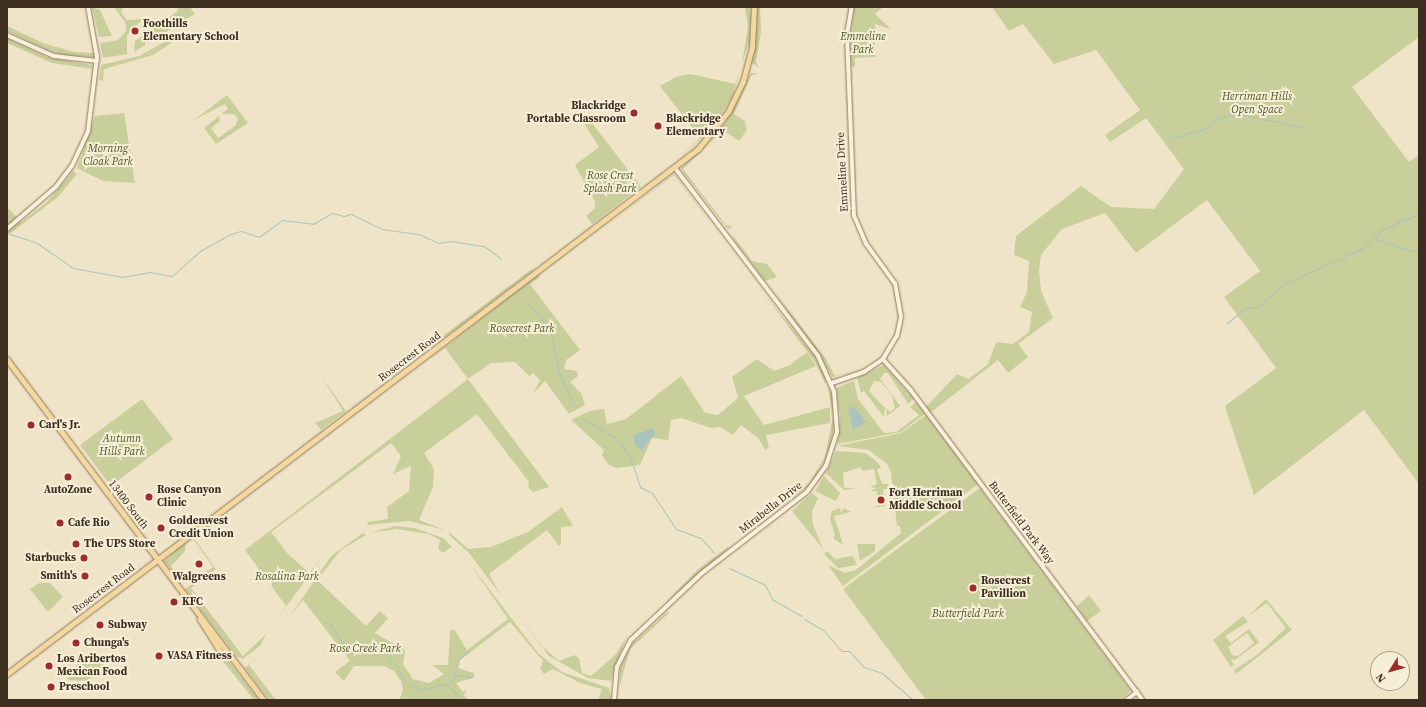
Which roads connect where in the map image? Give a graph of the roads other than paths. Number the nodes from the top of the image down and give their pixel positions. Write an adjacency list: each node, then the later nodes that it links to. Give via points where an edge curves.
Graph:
1 (88, 7): 5 (street, via 96,36)
2 (754, 7): 6 (main road, Rosecrest Road, via 752,47 738,94 714,132)
3 (852, 7): 9 (street, Emmeline Drive, via 847,34 854,216 866,244 895,284 901,308 897,336)
4 (7, 35): 5 (street, via 54,56)
5 (97, 61): 7 (street, via 93,113 76,158 47,197)
6 (675, 168): 10 (street, Mirabella Drive, via 818,356); 11 (main road, Rosecrest Road)
7 (7, 229)
8 (7, 359): 11 (main road, 13400 South)
9 (883, 359): 10 (street, Emmeline Drive, via 864,372); 15 (street, Butterfield Park Way, via 911,390)
10 (832, 383): 17 (street, Mirabella Drive, via 837,406 837,432 820,476 798,500 701,574 631,640 617,667)
11 (158, 559): 12 (main road, 13400 South); 14 (main road, Rosecrest Road)
12 (196, 610): 13 (main road); 16 (main road, 13400 South)
13 (223, 655)
14 (7, 674)
15 (1137, 692): 18 (street); 19 (street, Butterfield Park Way)
16 (264, 700)
17 (614, 700)
18 (1127, 700)
19 (1143, 700)

